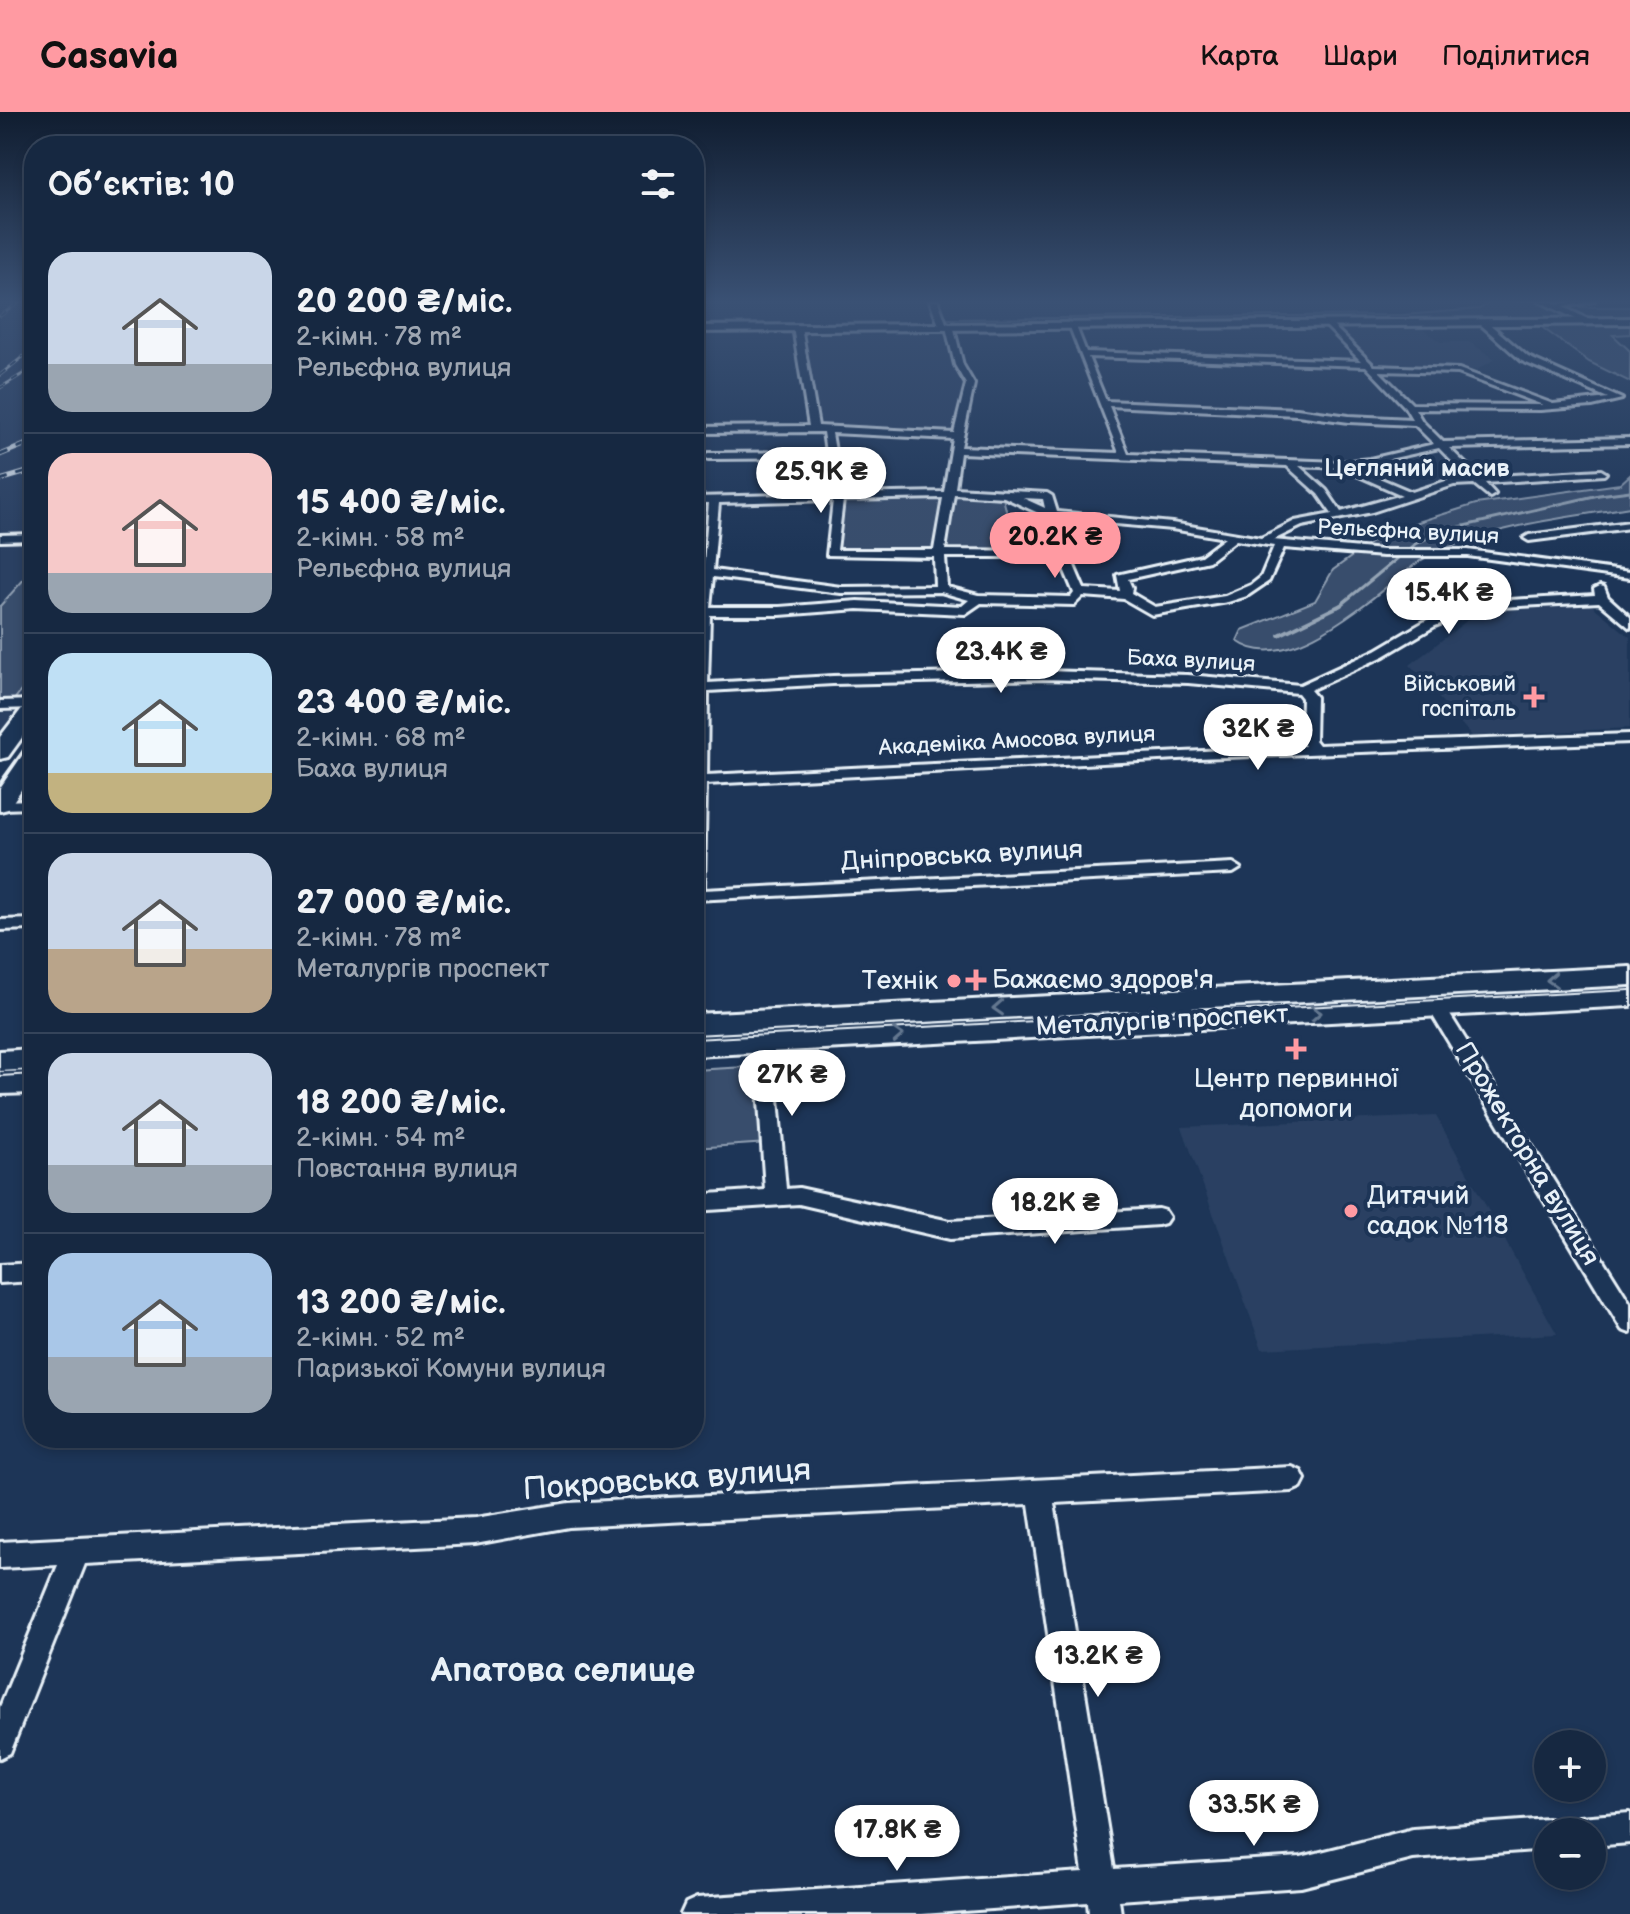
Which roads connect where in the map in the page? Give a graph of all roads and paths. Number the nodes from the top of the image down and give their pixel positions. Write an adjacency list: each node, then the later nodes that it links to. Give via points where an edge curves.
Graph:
1 (807, 385): 11 (street)
2 (970, 385): 14 (street)
3 (1096, 385): 7 (street)
4 (1390, 385): 9 (street)
5 (1498, 385): 8 (street)
6 (1585, 385): 8 (street, via 1618,399)
7 (1103, 403): 10 (street); 20 (street)
8 (1552, 405): 9 (street, via 1482,410)
9 (1409, 406): 10 (street)
10 (1418, 422): 16 (street)
11 (814, 429): 12 (street); 13 (street)
12 (827, 429): 14 (street); 18 (street)
13 (704, 430)
14 (958, 436): 17 (street)
15 (1630, 441): 16 (street)
16 (1440, 445): 22 (street); 24 (street)
17 (956, 450): 20 (street); 25 (street)
18 (831, 455): 19 (street); 28 (street)
19 (708, 456)
20 (1125, 457): 21 (street)
21 (1290, 463): 22 (street); 32 (street)
22 (1341, 465): 26 (street)
23 (1601, 473): 24 (street, Рельєфна вулиця)
24 (1477, 480): 26 (street, Рельєфна вулиця); 27 (street)
25 (948, 493): 28 (street); 31 (street, Рельєфна вулиця, via 1004,493); 39 (street)
26 (1408, 494): 32 (street, Рельєфна вулиця)
27 (1490, 494)
28 (838, 498): 30 (street); 39 (street, via 831,553)
29 (704, 500): 30 (street)
30 (714, 500): 43 (street)
31 (1052, 515): 34 (street, Рельєфна вулиця); 40 (street)
32 (1338, 515): 37 (street, Рельєфна вулиця, via 1299,523)
33 (1630, 525): 41 (street, via 1529,538)
34 (1234, 536): 37 (street, Рельєфна вулиця); 48 (street, via 1197,561 1121,577)
35 (24, 537): 36 (street)
36 (0, 538)
37 (1262, 541): 38 (street, Рельєфна вулиця)
38 (1280, 544): 41 (street, Рельєфна вулиця, via 1383,553 1468,553); 48 (street, Рельєфна вулиця, via 1262,582 1235,596 1152,611)
39 (939, 554): 40 (street); 46 (street)
40 (1063, 554): 47 (street)
41 (1553, 565): 42 (street, Рельєфна вулиця)
42 (1581, 570): 44 (street, Рельєфна вулиця); 49 (street)
43 (707, 573): 45 (street); 46 (street, Рельєфна вулиця, via 841,590)
44 (1630, 575)
45 (704, 589)
46 (941, 589): 50 (street, Рельєфна вулиця)
47 (1080, 593): 48 (street, Рельєфна вулиця); 50 (street, Рельєфна вулиця, via 1074,601)
48 (1125, 593)
49 (1602, 598): 52 (street); 54 (street, via 1480,605 1431,623)
50 (978, 599): 51 (street, via 965,610 858,605)
51 (704, 610)
52 (1630, 624)
53 (704, 688): 54 (street, Баха вулиця, via 1056,675)
54 (1302, 689): 59 (street, via 1309,697 1308,741)
55 (0, 705): 56 (street)
56 (24, 705)
57 (24, 719): 60 (main road)
58 (1630, 738): 59 (street, Академіка Амосова вулиця)
59 (1317, 751): 62 (street, Академіка Амосова вулиця)
60 (0, 752)
61 (24, 769): 63 (main road)
62 (704, 780)
63 (0, 804): 64 (street)
64 (24, 804)
65 (1233, 868): 66 (street, Дніпровська вулиця)
66 (704, 895)
67 (24, 924): 68 (street)
68 (0, 925)
69 (1630, 976): 70 (main road, Металургів проспект, one-way to 70)
70 (1430, 996): 71 (main road, Металургів проспект); 73 (main road, Металургів проспект); 84 (street, Прожекторна вулиця)
71 (1630, 997)
72 (704, 1025): 73 (main road, Металургів проспект)
73 (763, 1032): 74 (main road, Металургів проспект); 79 (street)
74 (704, 1044)
75 (24, 1060): 76 (main road)
76 (0, 1061)
77 (24, 1082): 78 (main road)
78 (0, 1083)
79 (776, 1198): 80 (street); 81 (street, via 799,1196 950,1230)
80 (704, 1202)
81 (1158, 1217)
82 (24, 1273): 83 (street)
83 (0, 1274)
84 (1630, 1323)
85 (1292, 1479): 86 (street, Покровська вулиця)
86 (1040, 1493): 87 (street, Покровська вулиця, via 569,1515 475,1531); 93 (street)
87 (76, 1553): 88 (street, Покровська вулиця); 89 (street)
88 (0, 1555)
89 (0, 1743)
90 (1630, 1828): 91 (street)
91 (1606, 1830)
92 (1534, 1835): 93 (street, via 1413,1844 1301,1872)
93 (1103, 1901): 94 (street)
94 (697, 1914)

